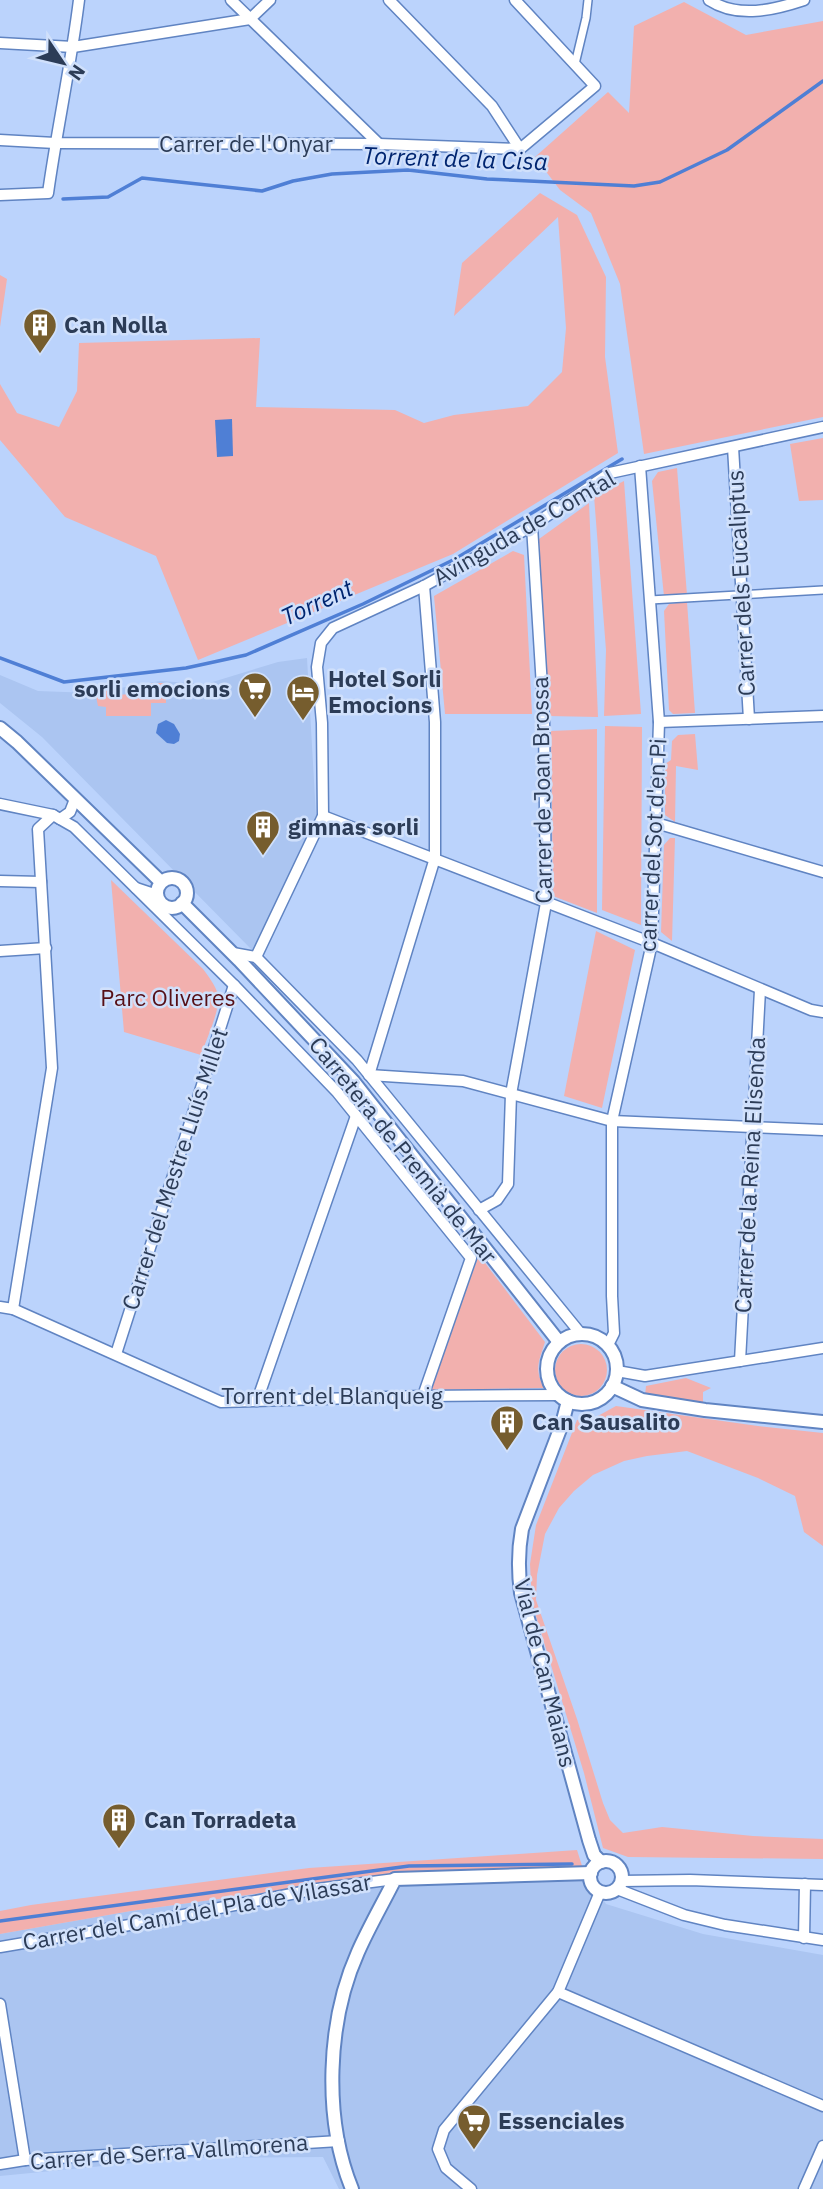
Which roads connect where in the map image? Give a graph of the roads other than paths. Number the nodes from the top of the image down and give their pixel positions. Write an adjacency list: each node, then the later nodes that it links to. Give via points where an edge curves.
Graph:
1 (79, 0): 11 (street)
2 (231, 0): 9 (street)
3 (270, 0): 9 (street)
4 (389, 0): 16 (street, via 492,106)
5 (515, 0): 12 (street)
6 (588, 0): 12 (street)
7 (709, 0): 8 (street, via 740,11 773,10)
8 (804, 0)
9 (250, 19): 11 (street); 15 (street)
10 (0, 43): 11 (street)
11 (73, 47): 14 (street)
12 (575, 64): 16 (street, via 595,86)
13 (0, 140): 14 (street, Carrer de l'Onyar)
14 (55, 143): 15 (street, Carrer de l'Onyar); 17 (street, via 48,193)
15 (379, 144): 16 (street, Carrer de l'Onyar)
16 (520, 149)
17 (0, 195)
18 (823, 427): 19 (street, Avinguda de Comtal)
19 (733, 447): 20 (street, Avinguda de Comtal); 24 (street, Carrer dels Eucaliptus)
20 (640, 466): 21 (street, Avinguda de Comtal, via 610,473); 25 (street, carrer del Sot d'en Pi)
21 (532, 526): 22 (street, Avinguda de Comtal); 41 (street, Carrer de Joan Brossa, via 544,719)
22 (424, 586): 32 (street, Avinguda de Comtal, via 333,628 321,643 317,667); 35 (street, via 435,722)
23 (823, 590): 24 (street)
24 (741, 595): 25 (street); 27 (street, Carrer dels Eucaliptus)
25 (650, 600): 28 (street, carrer del Sot d'en Pi)
26 (823, 716): 27 (street)
27 (748, 719): 28 (street)
28 (659, 722): 34 (street, carrer del Sot d'en Pi)
29 (0, 728): 30 (street)
30 (75, 799): 33 (street, via 71,812); 40 (street)
31 (0, 804): 33 (street)
32 (323, 816): 35 (street); 48 (street)
33 (56, 817): 38 (street, via 38,830); 39 (street, via 74,827)
34 (656, 823): 36 (street); 44 (street, carrer del Sot d'en Pi)
35 (435, 858): 41 (street); 52 (street)
36 (823, 872)
37 (0, 881): 38 (street)
38 (41, 883): 45 (street)
39 (136, 888): 40 (street); 43 (street)
40 (159, 889): 42 (street, via 164,905); 42 (street, via 167,878 180,880 186,897)
41 (546, 903): 44 (street); 53 (street, Carrer de Joan Brossa)
42 (176, 905): 43 (street); 47 (street, Carretera de Premià de Mar)
43 (170, 922): 49 (street)
44 (652, 943): 50 (street); 55 (street, carrer del Sot d'en Pi)
45 (46, 948): 46 (street); 60 (street, via 52,1068)
46 (0, 951)
47 (233, 953): 48 (street); 62 (street, Carretera de Premià de Mar, via 353,1081)
48 (256, 957): 52 (street)
49 (234, 985): 54 (street); 65 (street, Carrer del Mestre Lluís Millet)
50 (760, 990): 51 (street); 56 (street, Carrer de la Reina Elisenda)
51 (823, 1012)
52 (369, 1075): 53 (street, via 463,1081); 58 (street)
53 (511, 1094): 55 (street); 58 (street, Carrer de Joan Brossa, via 508,1184 497,1200)
54 (356, 1116): 69 (street, via 471,1258); 71 (street)
55 (612, 1121): 56 (street); 63 (street, carrer del Sot d'en Pi, via 614,1333)
56 (754, 1126): 57 (street); 66 (street, Carrer de la Reina Elisenda)
57 (823, 1130)
58 (479, 1210): 61 (street)
59 (0, 1307): 60 (street, Torrent del Blanqueig)
60 (13, 1309): 65 (street, Torrent del Blanqueig)
61 (581, 1334): 62 (street); 63 (street)
62 (559, 1342): 70 (street, via 551,1352 547,1375)
63 (608, 1345): 67 (street)
64 (823, 1348): 66 (street)
65 (116, 1354): 71 (street, Torrent del Blanqueig, via 221,1402)
66 (740, 1361): 67 (street, via 645,1376)
67 (617, 1371): 68 (street)
68 (612, 1386): 70 (street, via 589,1403); 72 (street, via 654,1402)
69 (423, 1396): 70 (street, Torrent del Blanqueig); 71 (street, Torrent del Blanqueig)
70 (563, 1398): 73 (street, Vial de Can Maians, via 558,1434 522,1529 519,1577 594,1855)
71 (257, 1401)
72 (823, 1422)
73 (601, 1862): 74 (street); 77 (street, via 617,1865)
74 (591, 1873): 75 (street); 79 (street, via 592,1884)
75 (395, 1880): 82 (street, Carrer del Camí del Pla de Vilassar, via 317,1889); 86 (street, via 347,1981 333,2040 333,2106)
76 (805, 1884): 77 (street, via 690,1880); 78 (street); 80 (street)
77 (619, 1885): 79 (street); 80 (street, via 684,1915)
78 (823, 1885)
79 (600, 1892): 83 (street)
80 (804, 1938): 81 (street)
81 (823, 1940)
82 (0, 1947)
83 (558, 1992): 85 (street); 91 (street, via 444,2130 438,2148 446,2168)
84 (0, 2004): 88 (street)
85 (823, 2106)
86 (339, 2141): 88 (street, Carrer de Serra Vallmorena); 90 (street)
87 (823, 2146): 92 (street)
88 (25, 2160): 89 (street, Carrer de Serra Vallmorena)
89 (0, 2164)
90 (352, 2189)
91 (471, 2189)
92 (804, 2189)

